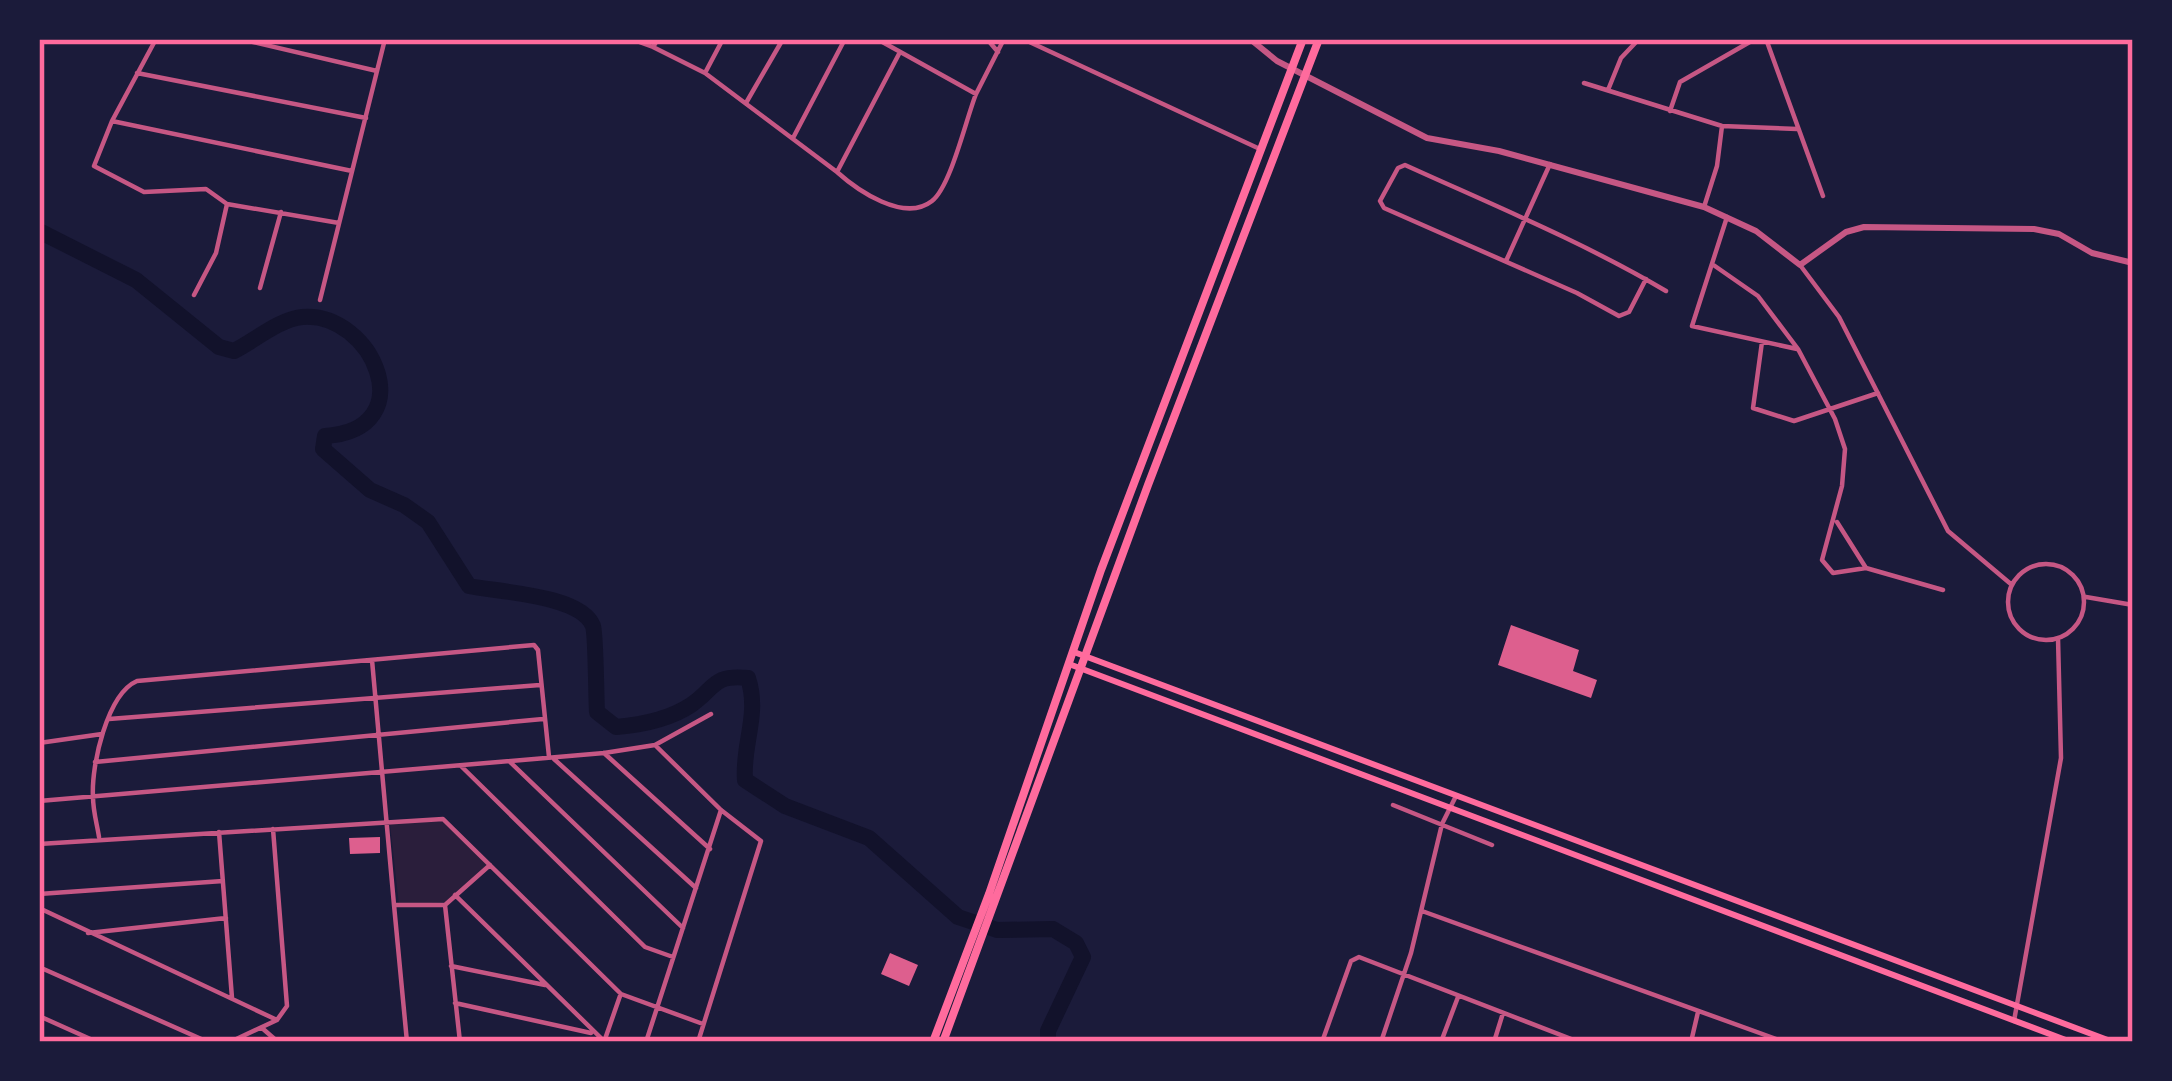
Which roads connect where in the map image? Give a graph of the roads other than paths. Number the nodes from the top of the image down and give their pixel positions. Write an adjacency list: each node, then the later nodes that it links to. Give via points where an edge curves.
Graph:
1 (156, 39): 24 (street)
2 (240, 39): 23 (street)
3 (386, 39): 23 (street)
4 (632, 39): 19 (street)
5 (658, 39): 19 (street)
6 (723, 39): 25 (street)
7 (783, 39): 30 (street)
8 (845, 39): 36 (street)
9 (877, 39): 20 (street)
10 (987, 39): 21 (street)
11 (1004, 39): 21 (street)
12 (1023, 39): 37 (street)
13 (1250, 39): 22 (street)
14 (1303, 39): 22 (main road)
15 (1319, 39): 26 (main road)
16 (1640, 39): 28 (street)
17 (1755, 39): 31 (street, via 1680,82)
18 (1766, 39): 35 (street)
19 (653, 47): 25 (street)
20 (900, 52): 29 (street); 40 (street)
21 (998, 52): 29 (street)
22 (1292, 68): 26 (street); 37 (main road)
23 (377, 71): 32 (street)
24 (137, 73): 32 (street); 33 (street)
25 (705, 73): 30 (street)
26 (1305, 75): 38 (street, via 1427,138); 68 (main road)
27 (1584, 83): 28 (street)
28 (1608, 90): 31 (street)
29 (976, 94): 40 (street, via 932,202 888,204)
30 (746, 104): 36 (street)
31 (1670, 111): 34 (street)
32 (366, 118): 39 (street)
33 (112, 121): 39 (street); 42 (street, via 94,160 99,170 144,192 206,189)
34 (1722, 126): 35 (street); 43 (street)
35 (1797, 129): 41 (street)
36 (793, 138): 40 (street)
37 (1262, 150): 68 (main road, via 1101,570)
38 (1550, 164): 43 (street); 46 (street)
39 (352, 171): 47 (street)
40 (837, 172)
41 (1823, 196)
42 (227, 204): 44 (street); 55 (street, via 216,253)
43 (1704, 207): 45 (street)
44 (281, 212): 47 (street); 53 (street)
45 (1726, 217): 50 (street); 51 (street)
46 (1525, 220): 48 (street); 48 (street, via 1405,165 1380,201); 52 (street)
47 (339, 223): 56 (street)
48 (1506, 260): 52 (street, via 1619,316)
49 (2133, 263): 51 (street, via 2059,234 1864,226)
50 (1712, 264): 57 (street, via 1692,326); 58 (street, via 1758,296)
51 (1800, 265): 59 (street, via 1839,316)
52 (1646, 279): 54 (street)
53 (260, 288)
54 (1666, 291)
55 (194, 295)
56 (320, 300)
57 (1762, 341): 58 (street); 60 (street, via 1753,408 1794,421)
58 (1798, 349): 60 (street)
59 (1878, 393): 60 (street); 63 (street, via 1948,531)
60 (1830, 410): 61 (street, via 1845,449)
61 (1836, 520): 62 (street); 62 (street, via 1822,560 1833,573)
62 (1866, 568): 64 (street)
63 (2012, 584): 65 (street, via 2029,568 2052,564 2073,576); 67 (street, via 2008,607 2017,627)
64 (1943, 590)
65 (2084, 597): 66 (street); 67 (street, via 2080,617)
66 (2133, 605)
67 (2059, 638): 123 (street, via 2061,758)
68 (1079, 654): 70 (main road); 86 (main road)
69 (372, 660): 71 (street, via 528,644 538,650); 72 (street); 74 (street, via 137,681 123,689)
70 (1075, 666): 90 (main road); 112 (main road)
71 (540, 685): 72 (street); 75 (street)
72 (375, 698): 74 (street); 77 (street)
73 (711, 714): 79 (street)
74 (109, 719): 76 (street)
75 (543, 719): 77 (street); 81 (street)
76 (102, 734): 78 (street); 83 (street)
77 (379, 737): 83 (street); 85 (street)
78 (39, 743)
79 (655, 745): 80 (street); 91 (street)
80 (604, 753): 81 (street); 99 (street)
81 (551, 757): 82 (street); 102 (street)
82 (508, 761): 84 (street); 110 (street)
83 (95, 762): 87 (street)
84 (458, 763): 85 (street); 113 (street, via 645,947)
85 (380, 771): 87 (street); 92 (street)
86 (1456, 796): 90 (street); 123 (main road)
87 (93, 797): 88 (street); 96 (street)
88 (39, 801)
89 (1394, 805): 93 (street)
90 (1449, 808): 93 (street); 128 (main road)
91 (722, 810): 99 (street); 129 (street, via 762,848)
92 (386, 824): 94 (street); 100 (street, via 443,819); 105 (street)
93 (1442, 824): 98 (street); 108 (street)
94 (273, 829): 95 (street); 127 (street, via 288,992)
95 (219, 832): 96 (street); 101 (street)
96 (99, 837): 97 (street)
97 (39, 844)
98 (1492, 845)
99 (710, 849): 102 (street)
100 (491, 863): 104 (street); 118 (street)
101 (223, 881): 103 (street); 109 (street)
102 (696, 888): 110 (street)
103 (39, 895)
104 (455, 895): 106 (street); 117 (street)
105 (394, 905): 106 (street); 138 (street)
106 (445, 905): 114 (street)
107 (39, 908): 111 (street)
108 (1422, 911): 116 (street); 124 (street)
109 (226, 918): 111 (street); 120 (street)
110 (683, 928): 113 (street)
111 (88, 933): 120 (street)
112 (980, 933): 142 (main road); 143 (main road)
113 (673, 957): 122 (street)
114 (451, 966): 117 (street); 121 (street)
115 (39, 967): 135 (street)
116 (1405, 975): 119 (street); 144 (street, via 1351,961); 145 (street)
117 (545, 986): 131 (street)
118 (621, 994): 122 (street); 133 (street)
119 (1458, 997): 125 (street); 146 (street)
120 (232, 998): 127 (street)
121 (455, 1004): 131 (street); 139 (street)
122 (658, 1006): 129 (street); 140 (street)
123 (2018, 1006): 128 (street); 151 (main road)
124 (1698, 1011): 132 (street); 149 (street)
125 (1503, 1013): 147 (street); 148 (street)
126 (39, 1016): 134 (street)
127 (277, 1020): 130 (street)
128 (2014, 1021): 150 (main road)
129 (704, 1024): 141 (street)
130 (262, 1028): 136 (street); 137 (street)
131 (594, 1034): 133 (street)
132 (1779, 1040)
133 (604, 1041)
134 (97, 1042)
135 (208, 1042)
136 (230, 1042)
137 (278, 1042)
138 (407, 1042)
139 (460, 1042)
140 (646, 1042)
141 (698, 1042)
142 (933, 1042)
143 (943, 1042)
144 (1322, 1042)
145 (1381, 1042)
146 (1442, 1042)
147 (1494, 1042)
148 (1579, 1042)
149 (1691, 1042)
150 (2071, 1042)
151 (2113, 1042)

